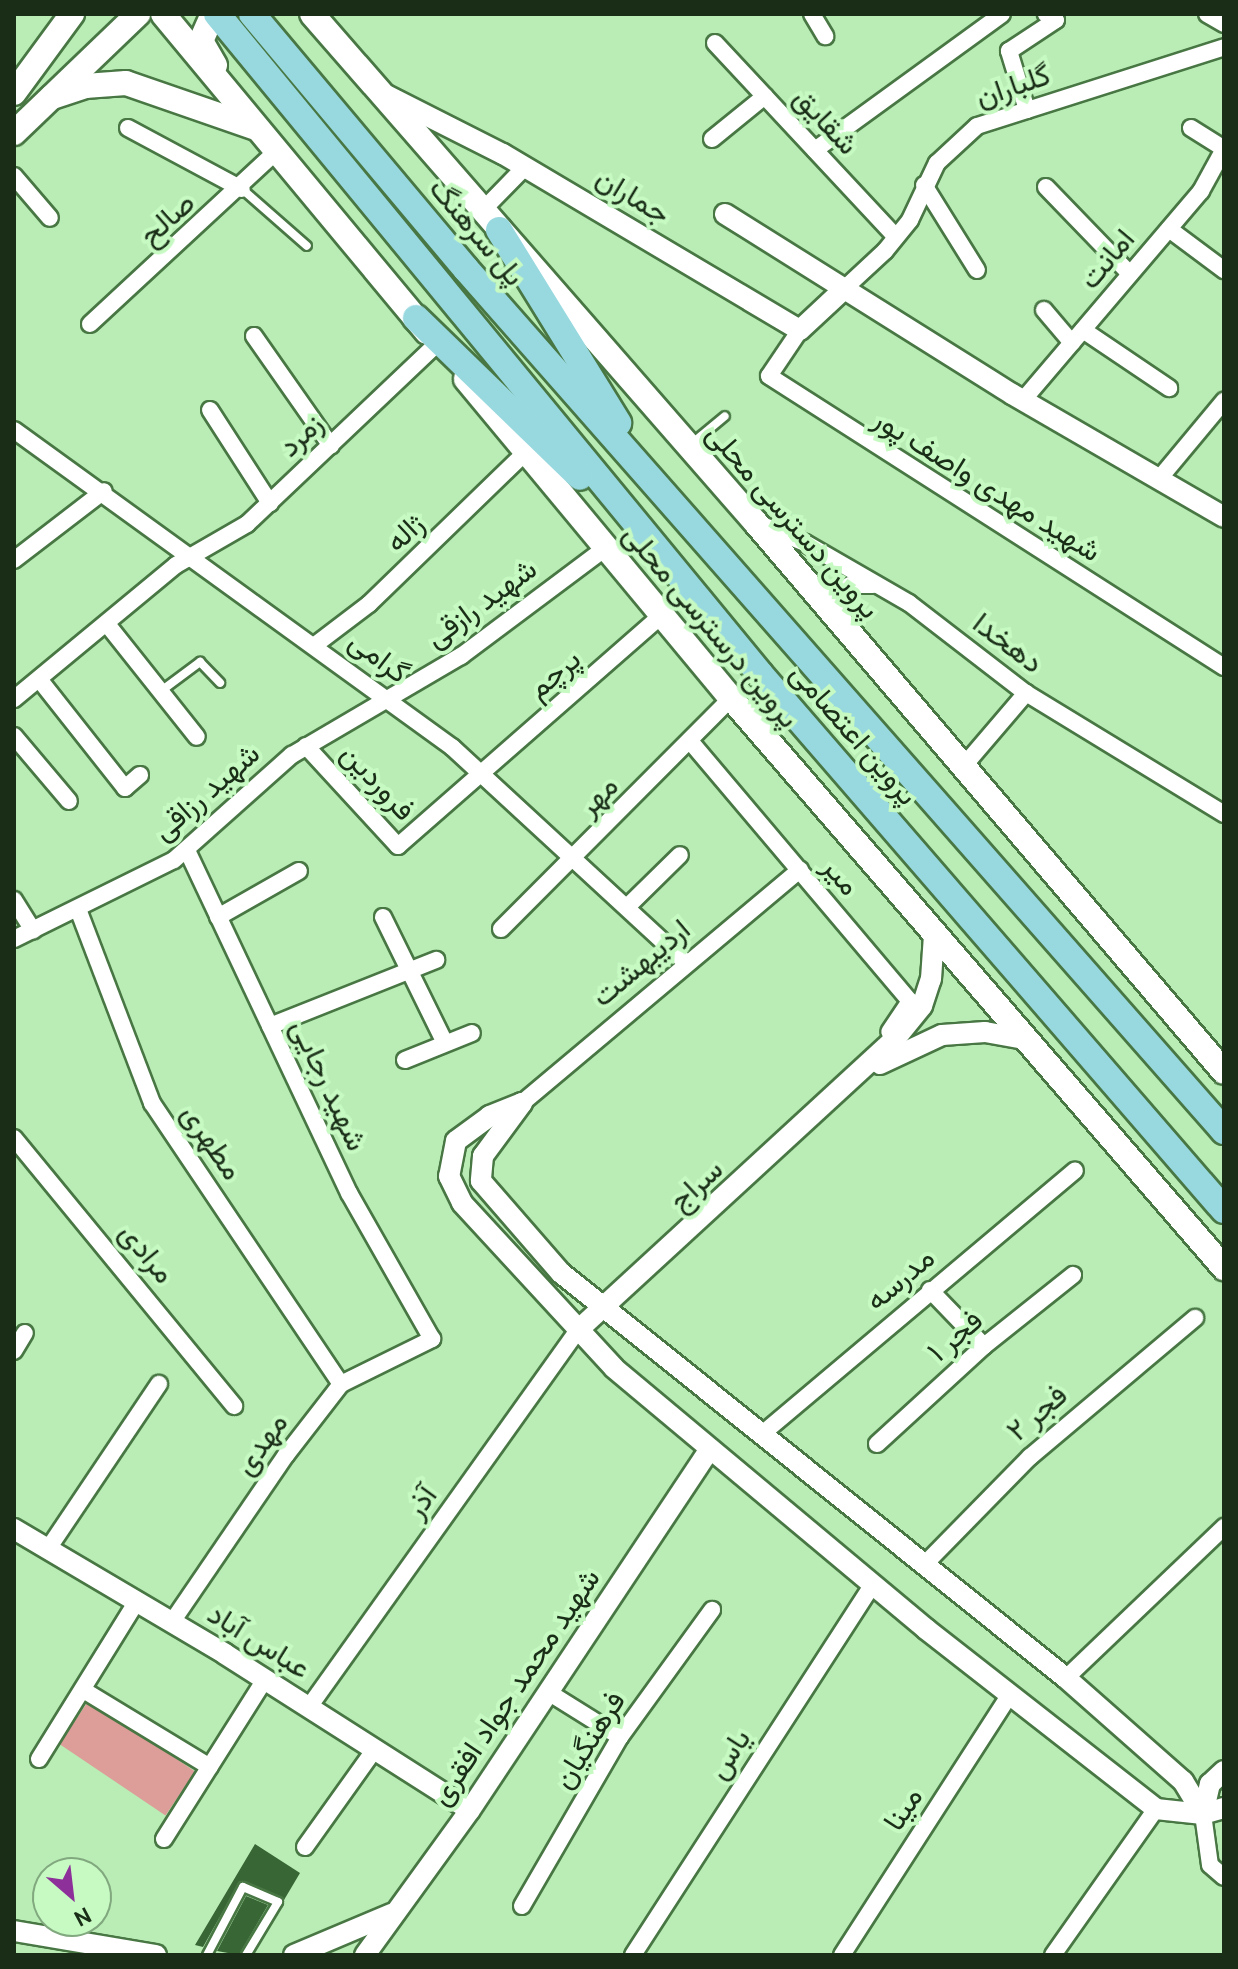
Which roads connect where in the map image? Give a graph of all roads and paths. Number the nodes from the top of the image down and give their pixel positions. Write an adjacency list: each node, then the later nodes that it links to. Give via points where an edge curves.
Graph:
1 (57, 14): 16 (main road)
2 (72, 14): 16 (main road)
3 (138, 14): 13 (main road)
4 (163, 14): 23 (main road, پروین درسترسی محلی)
5 (215, 14): 23 (main road, via 201,41); 46 (main road, پل سرهنگ)
6 (252, 14): 64 (main road, پل سرهنگ)
7 (812, 14): 14 (street)
8 (1002, 14): 29 (street)
9 (1046, 14): 22 (street, via 1056,20 1009,51)
10 (1207, 14): 12 (street)
11 (315, 18): 18 (main road, پروین دسترسی محلی)
12 (1224, 24)
13 (111, 26): 21 (main road)
14 (825, 36)
15 (715, 43): 20 (street, شقایق)
16 (47, 47): 19 (main road)
17 (1224, 47): 22 (street, گلباران)
18 (379, 91): 31 (street, جماران); 38 (main road, پروین دسترسی محلی)
19 (14, 93)
20 (765, 96): 27 (street); 29 (street, شقایق)
21 (52, 97): 23 (main road, via 85,86 126,83); 26 (main road)
22 (1027, 110): 33 (street, گلباران, via 977,126 955,142)
23 (248, 119): 30 (main road, پروین درسترسی محلی)
24 (128, 128): 35 (street)
25 (1191, 128): 28 (street)
26 (14, 133)
27 (712, 139)
28 (1224, 149): 39 (street, امانت, via 1201,191)
29 (815, 150): 40 (street, شقایق)
30 (277, 151): 35 (street, صالح); 48 (main road, پروین درسترسی محلی)
31 (525, 167): 38 (street); 50 (street, جماران)
32 (14, 176): 37 (street)
33 (924, 185): 40 (street, گلباران); 42 (street)
34 (1046, 187): 44 (street)
35 (242, 189): 41 (lane); 49 (street, صالح)
36 (725, 214): 45 (street)
37 (50, 218)
38 (490, 221): 61 (main road, پروین دسترسی محلی); 64 (main road)
39 (1169, 229): 43 (street); 44 (street, امانت)
40 (896, 237): 45 (street, گلباران)
41 (307, 246)
42 (977, 270)
43 (1224, 270)
44 (1130, 274): 52 (street, امانت)
45 (844, 289): 50 (street); 55 (street)
46 (445, 291): 72 (main road, پروین اعتصامی)
47 (1044, 310): 52 (street)
48 (416, 318): 53 (main road, پروین درسترسی محلی); 72 (main road)
49 (90, 324)
50 (800, 330): 78 (street, شهید مهدی واصف پور, via 769,376)
51 (254, 336): 60 (street)
52 (1078, 337): 54 (street); 55 (street, امانت)
53 (437, 344): 60 (street, زمرد); 62 (main road, پروین درسترسی محلی)
54 (1169, 388)
55 (1024, 399): 63 (street)
56 (1224, 401): 63 (street)
57 (210, 410): 66 (street)
58 (725, 416): 61 (lane)
59 (14, 430): 65 (street, گرامی)
60 (331, 446): 66 (street, زمرد)
61 (686, 448): 68 (main road, پروین دسترسی محلی)
62 (525, 453): 69 (main road, پروین درسترسی محلی); 77 (street, ژاله, via 380,594)
63 (1159, 479): 67 (street)
64 (658, 487): 121 (main road, پروین اعتصامی)
65 (104, 491): 70 (street, گرامی); 71 (street)
66 (270, 503): 70 (street, زمرد, via 247,524)
67 (1224, 517)
68 (756, 523): 73 (street, دهخدا); 74 (main road, پروین دسترسی محلی)
69 (604, 549): 75 (main road, پروین درسترسی محلی); 83 (street, شهید رازقی, via 461,656)
70 (194, 556): 76 (street, زمرد); 77 (street, گرامی)
71 (14, 560)
72 (674, 569): 124 (main road, پروین اعتصامی)
73 (882, 588): 74 (street, via 850,585); 82 (street, دهخدا)
74 (825, 604): 90 (main road, پروین دسترسی محلی)
75 (661, 616): 84 (main road, پروین درسترسی محلی); 91 (street, پرچم)
76 (107, 624): 79 (street, زمرد); 81 (street)
77 (315, 645): 83 (street, گرامی)
78 (1224, 667)
79 (39, 679): 85 (street, زمرد); 92 (street, via 125,788)
80 (220, 683): 81 (lane, via 200,662)
81 (161, 691): 87 (street)
82 (1026, 693): 90 (street); 94 (street, دهخدا)
83 (387, 698): 89 (street, شهید رزاقی); 91 (street, گرامی)
84 (731, 698): 88 (street, مهر); 107 (main road, پروین درسترسی محلی)
85 (14, 699)
86 (14, 736): 93 (street)
87 (197, 737)
88 (690, 741): 97 (street, مهر); 98 (street, میر)
89 (306, 746): 91 (street, فروردین, via 398,846); 95 (street, شهید رزاقی)
90 (962, 768): 118 (main road, پروین دسترسی محلی)
91 (481, 772): 97 (street, گرامی)
92 (140, 775)
93 (69, 801)
94 (1224, 814)
95 (187, 850): 102 (street, شهید رزاقی); 103 (street, شهید رجایی)
96 (680, 855): 101 (street)
97 (576, 858): 101 (street, گرامی); 105 (street, مهر)
98 (800, 870): 110 (street, اردیبهشت); 116 (street, میر, via 910,1001)
99 (299, 871): 103 (street)
100 (14, 900): 106 (street)
101 (627, 907): 110 (street, گرامی)
102 (78, 909): 106 (street, شهید رزاقی); 136 (street, مطهری, via 152,1103)
103 (218, 917): 112 (street, شهید رجایی)
104 (383, 917): 111 (street)
105 (501, 929)
106 (33, 931): 108 (street, شهید رزاقی)
107 (934, 935): 114 (main road, پروین درسترسی محلی); 116 (street, سراج, via 931,979 922,1006)
108 (14, 939)
109 (436, 960): 111 (street)
110 (685, 962): 120 (street, اردیبهشت)
111 (410, 971): 112 (street); 115 (street)
112 (270, 1026): 132 (street, شهید رجایی, via 349,1193)
113 (472, 1033): 115 (street)
114 (1025, 1039): 119 (street, سراج, via 985,1032 942,1035 906,1049); 125 (main road, پروین درسترسی محلی)
115 (445, 1043): 117 (street)
116 (881, 1053): 119 (street, سراج)
117 (405, 1060)
118 (1224, 1072)
119 (853, 1081): 128 (street, سراج)
120 (522, 1103): 128 (street, via 483,1156 481,1181 561,1273); 130 (street, via 490,1116 456,1141 449,1176 462,1203)
121 (1224, 1131)
122 (14, 1138): 137 (street, مرادی)
123 (1075, 1170): 127 (street, مدرسه)
124 (1224, 1210)
125 (1224, 1268)
126 (1073, 1275): 133 (street, فجر ۱)
127 (930, 1290): 133 (street); 138 (street, مدرسه)
128 (603, 1311): 130 (street, سراج); 138 (street)
129 (1195, 1318): 144 (street, فجر ۲, via 1030,1457)
130 (578, 1330): 140 (street, via 614,1368); 154 (street, آذر)
131 (25, 1333): 134 (street)
132 (432, 1339): 136 (street, مهدی)
133 (984, 1346): 139 (street, فجر ۱)
134 (14, 1351)
135 (159, 1384): 143 (street)
136 (341, 1384): 148 (street, مهدی)
137 (234, 1406)
138 (762, 1434): 144 (street)
139 (877, 1444)
140 (710, 1449): 145 (street); 152 (street, شهید محمد جواد افقری)
141 (1224, 1527): 149 (street)
142 (14, 1529): 143 (street, عباس آباد)
143 (48, 1549): 146 (street, عباس آباد)
144 (927, 1562): 149 (street)
145 (873, 1584): 153 (street); 177 (street, یاس)
146 (137, 1601): 148 (street, عباس آباد); 151 (street)
147 (712, 1610): 155 (street, فرهنگیان)
148 (172, 1622): 150 (street, عباس آباد)
149 (1066, 1678): 163 (street, via 1183,1781)
150 (265, 1679): 154 (street, عباس آباد); 158 (street)
151 (85, 1691): 157 (street); 158 (street)
152 (548, 1692): 155 (street); 162 (street, شهید محمد جواد افقری)
153 (1010, 1694): 161 (street); 178 (street, مینا)
154 (309, 1707): 156 (street, عباس آباد)
155 (620, 1737): 168 (street, فرهنگیان)
156 (375, 1749): 162 (street, عباس آباد); 165 (street)
157 (39, 1759)
158 (210, 1767): 164 (street)
159 (1224, 1771): 163 (street, via 1210,1784)
160 (1224, 1808): 163 (street)
161 (1156, 1809): 163 (street); 179 (street)
162 (470, 1810): 167 (street, شهید محمد جواد افقری)
163 (1203, 1814): 166 (street, via 1210,1865)
164 (164, 1839)
165 (305, 1847)
166 (1224, 1877)
167 (404, 1905): 174 (street, via 378,1923); 175 (street, شهید محمد جواد افقری); 176 (street)
168 (522, 1906)
169 (14, 1931): 170 (street)
170 (72, 1948): 171 (street)
171 (156, 1955)
172 (207, 1955): 173 (lane, via 243,1887 278,1902)
173 (246, 1955)
174 (294, 1955)
175 (365, 1955)
176 (389, 1955)
177 (633, 1955)
178 (842, 1955)
179 (1053, 1955)

